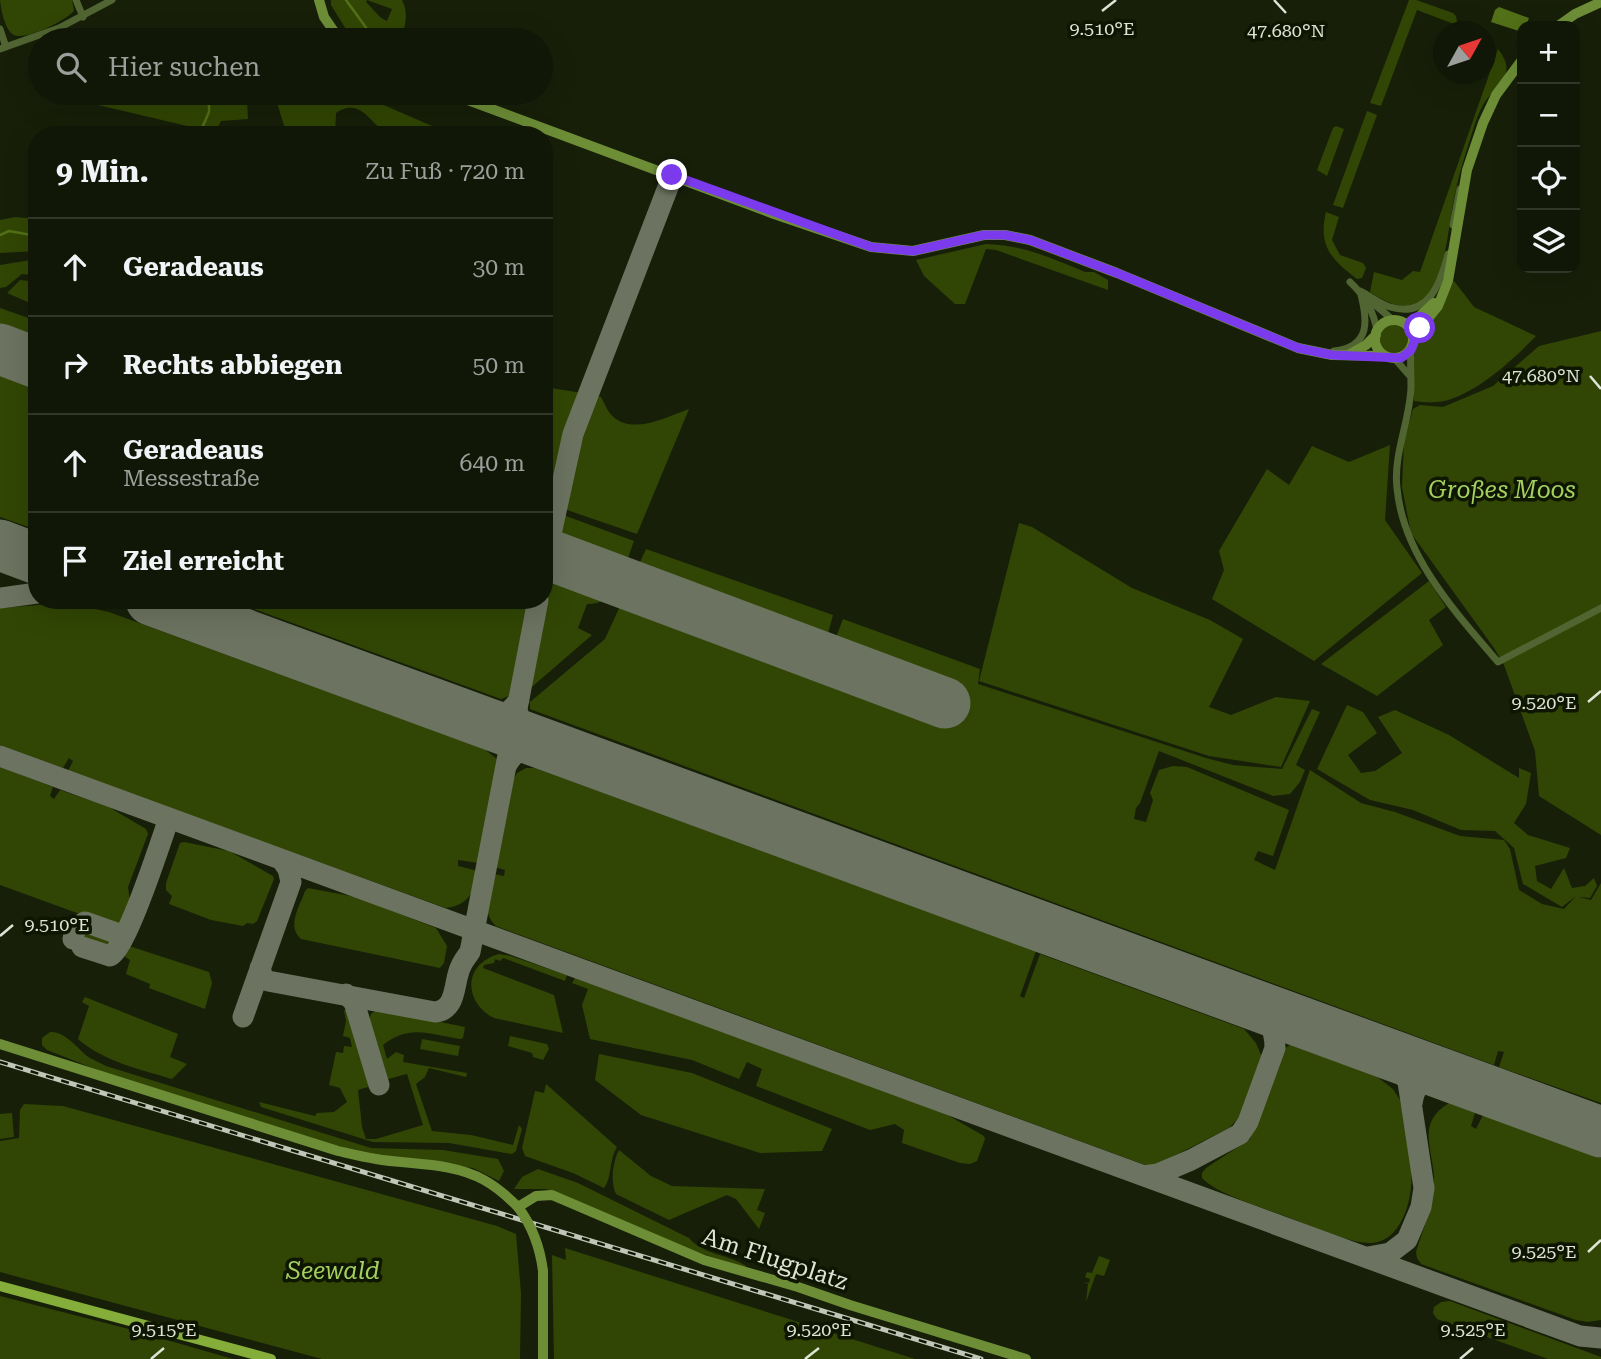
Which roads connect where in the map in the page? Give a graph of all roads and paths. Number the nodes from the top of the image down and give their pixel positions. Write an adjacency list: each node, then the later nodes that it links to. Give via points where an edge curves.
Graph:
1 (76, 0): 5 (street)
2 (112, 0): 5 (street)
3 (319, 0): 8 (street)
4 (1601, 2): 6 (street)
5 (83, 17): 7 (street)
6 (1566, 21)
7 (61, 28)
8 (332, 28)
9 (0, 29): 11 (street)
10 (28, 40): 11 (street)
11 (3, 48)
12 (1517, 66): 16 (street, via 1490,107)
13 (481, 105): 14 (street)
14 (538, 126)
15 (553, 132): 24 (street, via 871,247 913,251 984,235 1030,240)
16 (1467, 170): 18 (street, via 1457,198 1442,281 1431,298 1405,309); 19 (street, via 1448,281)
17 (1350, 282): 18 (street)
18 (1360, 292): 20 (street); 22 (street, via 1374,316); 24 (street, via 1367,314 1364,333 1344,350)
19 (1441, 295): 21 (street); 23 (street)
20 (1393, 320): 21 (street); 22 (street)
21 (1406, 324): 23 (street, via 1412,332)
22 (1376, 333): 25 (street); 26 (street, via 1376,345)
23 (1412, 346): 26 (street, via 1404,356); 27 (street)
24 (1316, 353): 25 (street)
25 (1349, 354): 26 (street)
26 (1390, 357): 27 (street)
27 (1409, 375): 28 (street, via 1396,487 1406,534 1470,630 1498,663)
28 (1601, 608)
29 (0, 1044): 30 (street, via 338,1151 444,1167 483,1179)
30 (519, 1207): 33 (street, bridge, via 539,1244); 34 (street, Am Flugplatz, via 536,1196 552,1195 704,1259)
31 (0, 1286): 32 (main road)
32 (271, 1359)
33 (543, 1359)
34 (1026, 1359)

